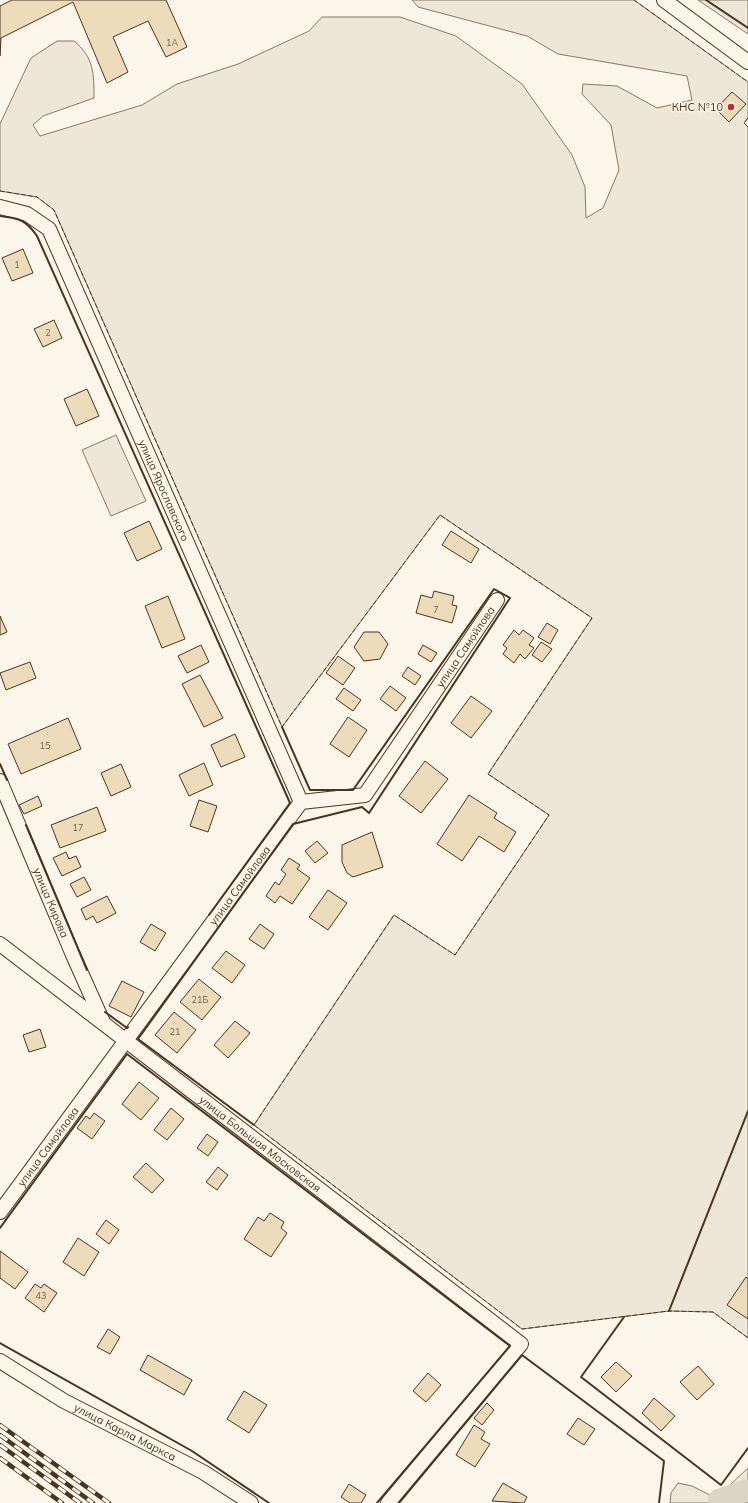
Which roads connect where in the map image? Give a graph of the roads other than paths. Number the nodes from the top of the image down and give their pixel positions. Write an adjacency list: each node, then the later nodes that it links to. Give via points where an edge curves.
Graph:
1 (664, 0): 2 (street)
2 (748, 62)
3 (0, 207): 6 (street, улица Ярославского, via 27,214 49,229)
4 (497, 600): 6 (street, улица Самойлова, via 365,795)
5 (0, 781): 8 (street, улица Кирова)
6 (301, 802): 9 (street, улица Самойлова)
7 (0, 944): 8 (street, улица Большая Московская)
8 (104, 1024): 9 (street, улица Большая Московская)
9 (125, 1040): 10 (street, улица Самойлова); 13 (street, улица Большая Московская, via 521,1344)
10 (0, 1212)
11 (0, 1361): 12 (street, улица Карла Маркса, via 64,1401 203,1472)
12 (251, 1503)
13 (388, 1503)

